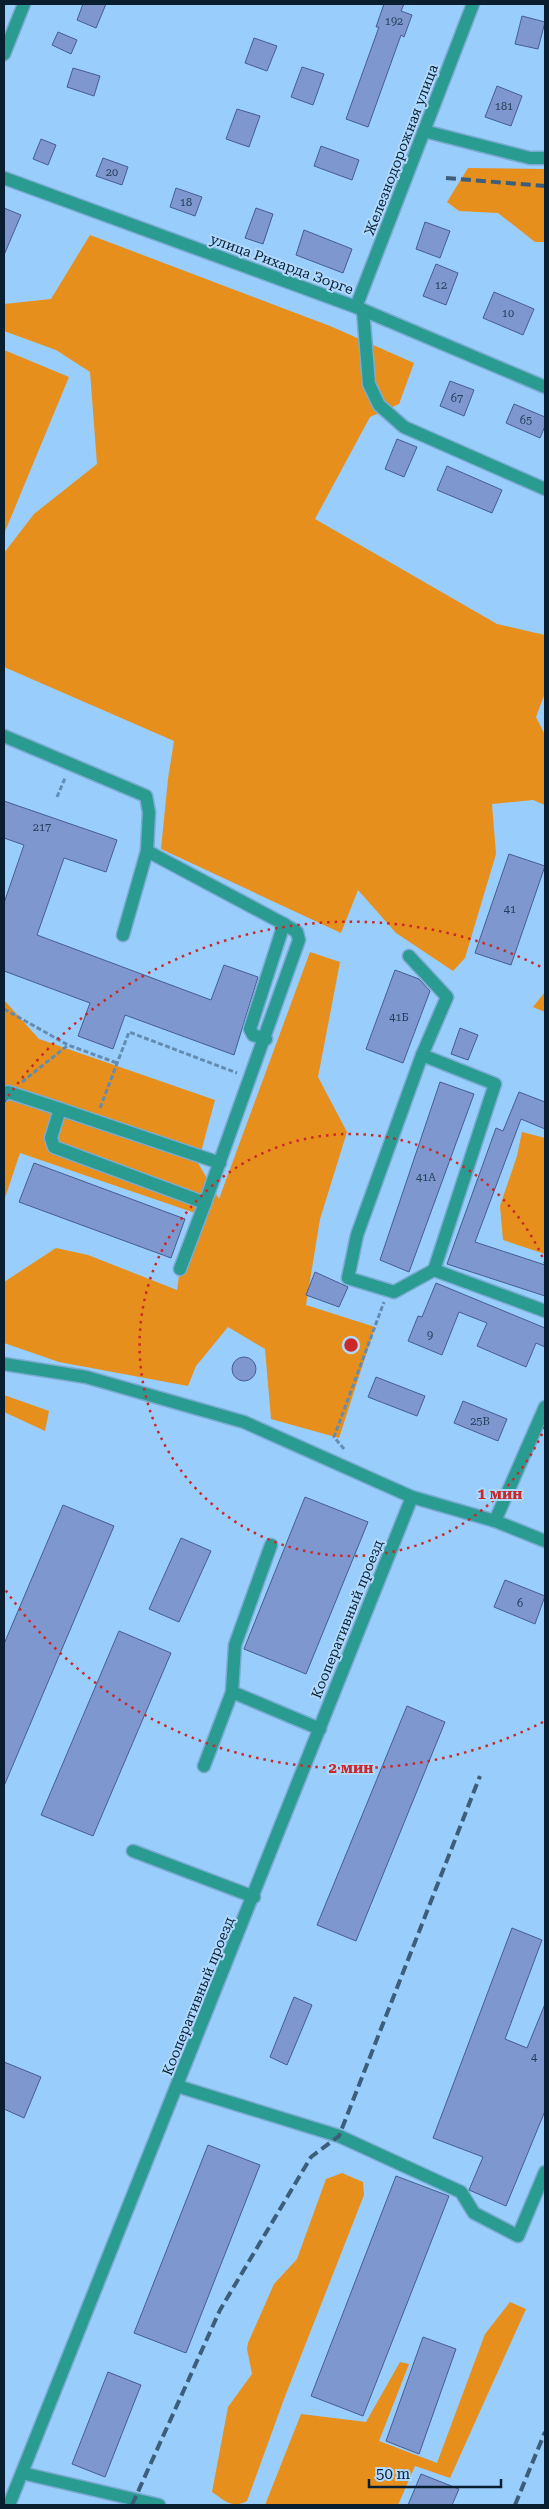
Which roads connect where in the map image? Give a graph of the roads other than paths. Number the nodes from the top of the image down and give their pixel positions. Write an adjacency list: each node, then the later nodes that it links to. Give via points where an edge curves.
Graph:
1 (24, 4): 3 (street)
2 (473, 4): 4 (street, Железнодорожная улица)
3 (4, 54)
4 (424, 131): 5 (street, via 530,158); 7 (street, Железнодорожная улица)
5 (545, 158)
6 (4, 178): 7 (street, улица Рихарда Зорге)
7 (360, 308): 8 (street, улица Рихарда Зорге); 9 (street, via 369,384 379,405 404,427)
8 (545, 387)
9 (545, 489)
10 (4, 736): 11 (street, via 146,796)
11 (148, 851): 12 (street); 13 (street)
12 (284, 924): 15 (street, via 298,932 299,940); 15 (street, via 250,1030)
13 (123, 935)
14 (409, 956): 16 (street, via 448,998)
15 (266, 1039): 19 (street)
16 (422, 1055): 22 (street, via 495,1084); 22 (street, via 357,1235 348,1278 394,1292)
17 (6, 1094): 18 (street)
18 (60, 1108): 19 (street); 20 (street, via 51,1138 54,1147)
19 (220, 1163): 20 (street)
20 (205, 1203): 21 (street)
21 (180, 1269)
22 (434, 1270): 23 (street)
23 (545, 1311)
24 (4, 1364): 26 (street, via 86,1377 244,1422)
25 (545, 1407): 27 (street)
26 (412, 1497): 27 (street); 31 (street, Кооперативный проезд)
27 (495, 1521): 28 (street)
28 (545, 1541)
29 (271, 1545): 30 (street, via 235,1645)
30 (232, 1692): 31 (street); 32 (street)
31 (320, 1729): 34 (street, Кооперативный проезд)
32 (204, 1766)
33 (133, 1851): 34 (street)
34 (254, 1897): 35 (street, Кооперативный проезд)
35 (177, 2086): 36 (street, via 339,2136 461,2192 474,2213 518,2236); 37 (street, Кооперативный проезд)
36 (545, 2172)
37 (22, 2473): 38 (street, Кооперативный проезд); 39 (street)
38 (9, 2505)
39 (159, 2505)

